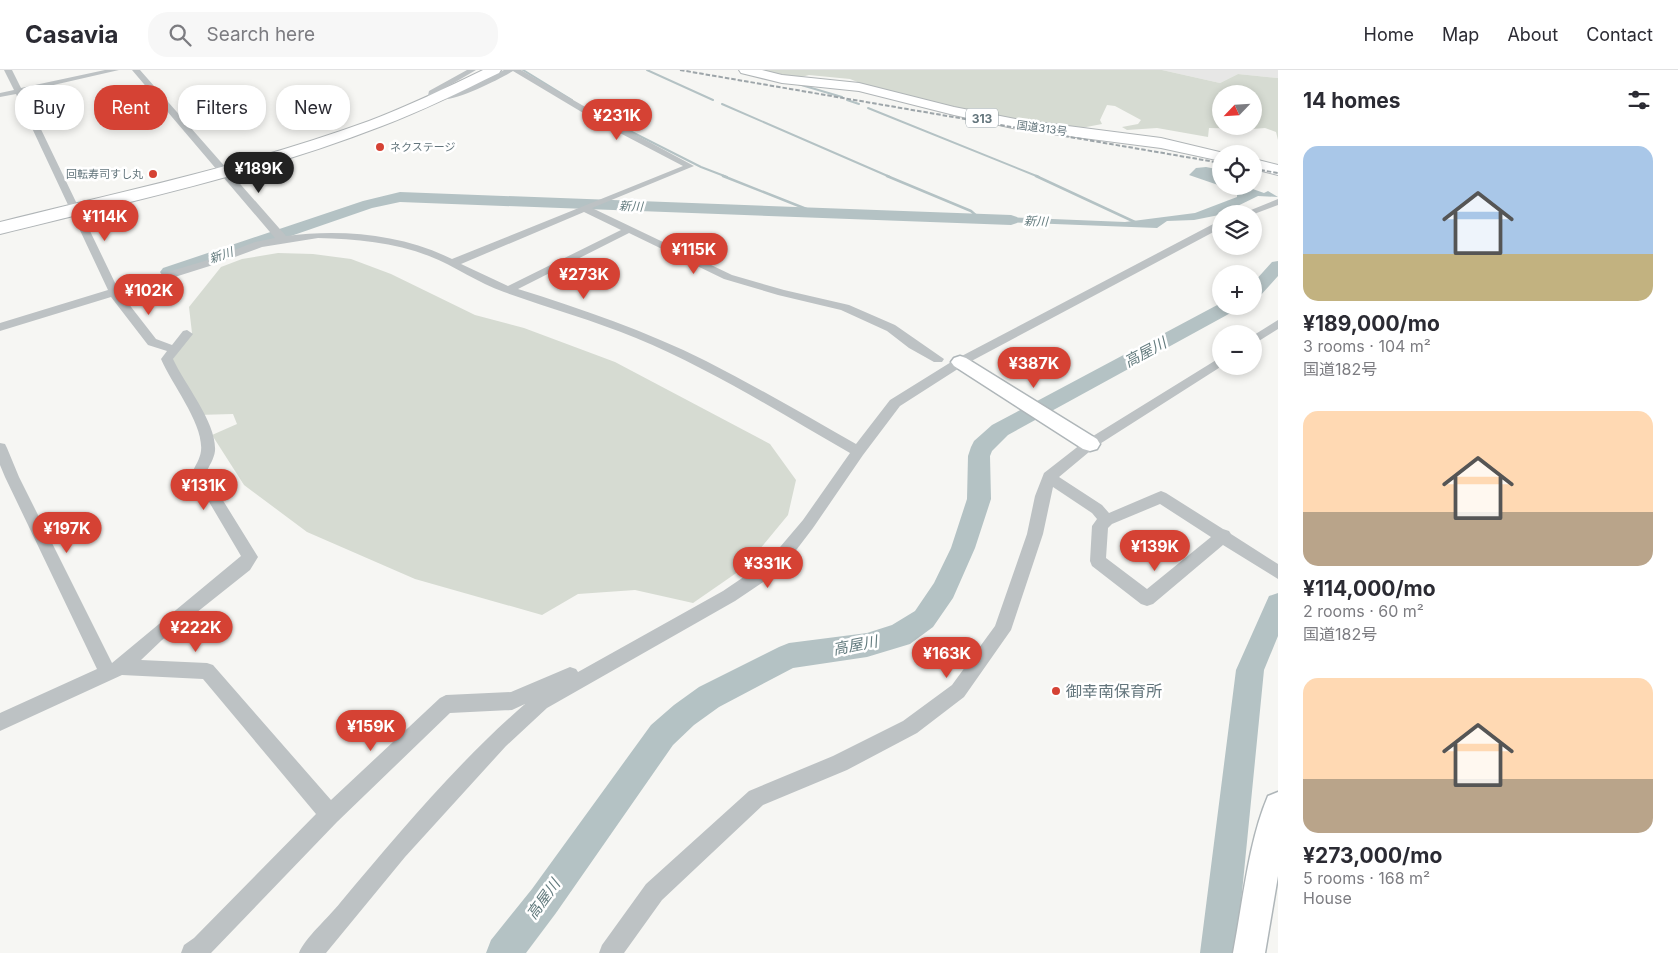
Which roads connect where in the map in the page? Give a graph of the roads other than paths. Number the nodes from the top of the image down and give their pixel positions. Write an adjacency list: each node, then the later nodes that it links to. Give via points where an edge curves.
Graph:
1 (8, 70): 10 (street)
2 (115, 70): 11 (street)
3 (136, 70): 18 (street)
4 (472, 70): 14 (street, via 432,93)
5 (486, 70): 14 (highway)
6 (494, 70): 14 (highway)
7 (510, 70): 14 (street, via 452,97)
8 (516, 70): 22 (street, via 690,166)
9 (746, 70): 16 (highway, 国道313号 / 313, via 782,79 859,87 1021,125 1161,143)
10 (15, 85)
11 (46, 85)
12 (15, 92): 13 (street)
13 (0, 95)
14 (442, 95): 18 (highway, via 376,124 314,145)
15 (37, 130): 21 (street)
16 (1212, 154)
17 (1262, 166): 19 (highway)
18 (221, 169): 21 (highway); 28 (street)
19 (1278, 170)
20 (1278, 202): 23 (street)
21 (74, 206): 24 (highway); 25 (highway); 30 (street)
22 (588, 206): 26 (street); 29 (street)
23 (1262, 208)
24 (0, 222)
25 (0, 228)
26 (630, 229): 31 (street); 37 (street, via 728,277 845,307 891,328)
27 (1212, 229): 38 (street)
28 (280, 236): 29 (street, via 335,235 391,242 413,246); 30 (street, via 212,262)
29 (453, 263): 31 (street)
30 (113, 289): 33 (street); 36 (street, via 152,342)
31 (508, 290): 42 (street, via 576,311 702,364)
32 (1278, 324): 35 (street)
33 (0, 327)
34 (187, 334): 36 (street)
35 (1262, 335)
36 (176, 349): 47 (street, via 167,359 201,421 208,450 199,473 250,557)
37 (938, 359)
38 (960, 362): 40 (street); 42 (street, via 895,403)
39 (1212, 367): 40 (street)
40 (1090, 444): 43 (street)
41 (0, 448): 47 (street, via 12,477)
42 (858, 451): 48 (street, via 813,518 775,565 729,596)
43 (1050, 477): 44 (street, via 1097,509); 54 (street, via 1042,496 1035,534 1002,630 958,691 910,727 840,763 756,798 654,892)
44 (1107, 520): 45 (street, via 1161,497); 45 (street, via 1100,526 1098,561 1146,600)
45 (1224, 536): 46 (street)
46 (1278, 572)
47 (114, 669): 49 (street); 51 (street, via 207,671)
48 (587, 674): 51 (street, via 583,669 512,701 446,704); 53 (street, via 541,702 499,739)
49 (0, 722)
50 (1278, 806): 55 (street)
51 (330, 815): 52 (street)
52 (192, 953)
53 (310, 953)
54 (610, 953)
55 (1250, 953)

